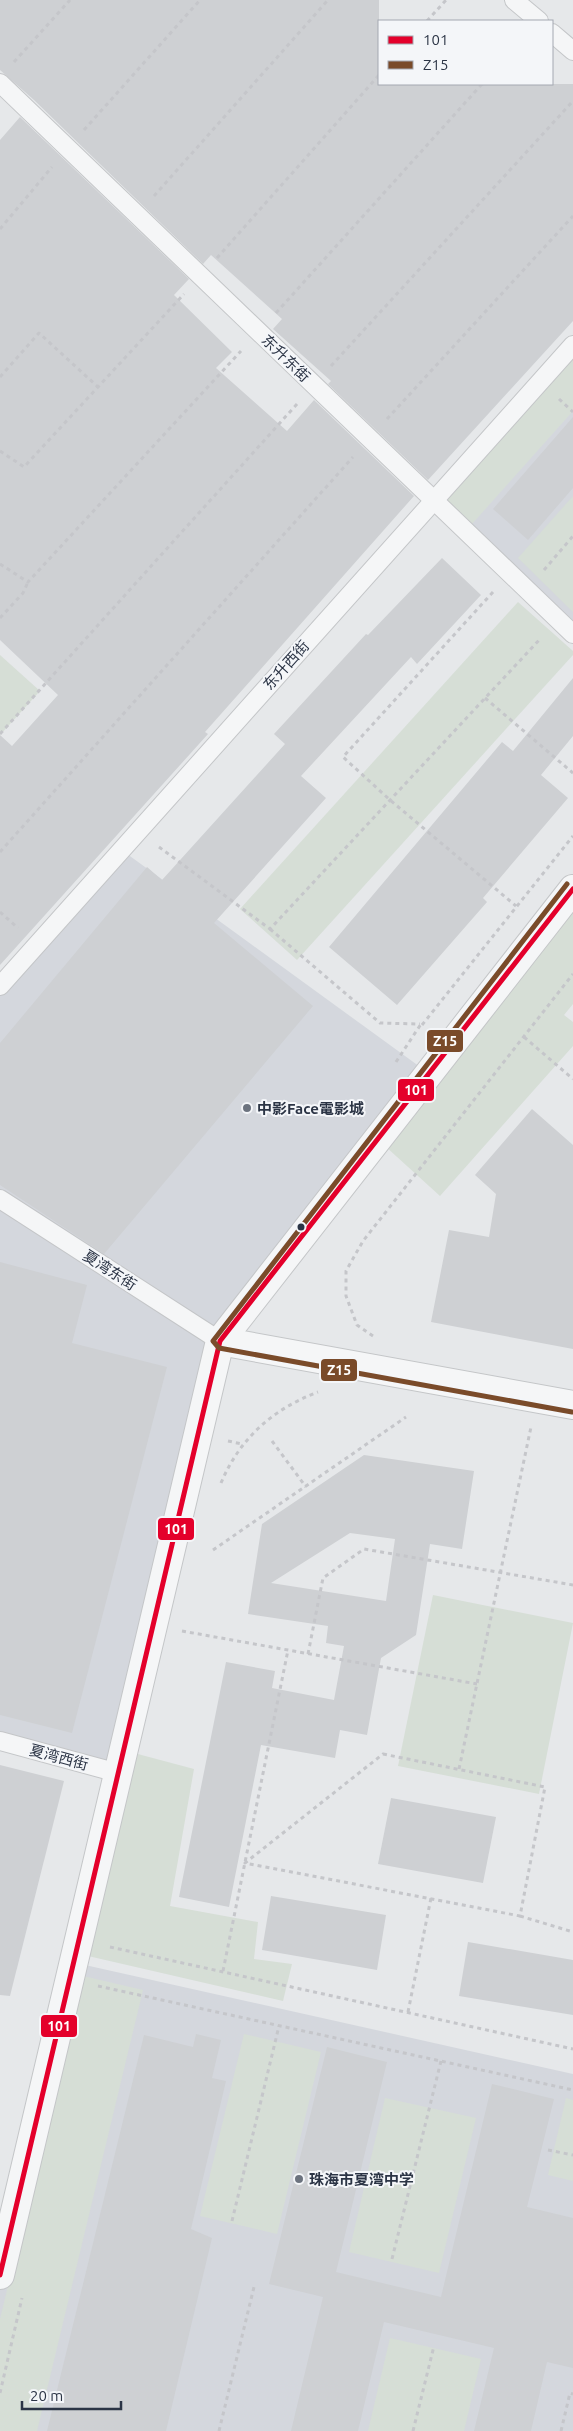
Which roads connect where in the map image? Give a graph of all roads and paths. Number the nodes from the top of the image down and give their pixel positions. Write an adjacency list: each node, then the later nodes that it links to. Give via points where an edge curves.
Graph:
1 (70, 0): 10 (path)
2 (200, 0): 14 (path)
3 (328, 0): 15 (path)
4 (446, 0): 6 (path)
5 (514, 0): 7 (lane)
6 (428, 20)
7 (538, 20)
8 (553, 34): 9 (lane)
9 (573, 51)
10 (13, 63)
11 (378, 76): 18 (path)
12 (0, 83): 14 (lane, 东升东街)
13 (573, 101): 21 (path)
14 (67, 148): 15 (lane, 东升东街); 17 (path)
15 (137, 215): 18 (lane, 东升东街)
16 (573, 216): 23 (path)
17 (0, 228)
18 (201, 276): 21 (lane, 东升东街); 22 (path)
19 (573, 345): 25 (lane, 东升西街)
20 (0, 377): 22 (path, via 39,333)
21 (314, 385): 23 (lane, 东升东街); 34 (path)
22 (98, 387): 24 (path, via 24,467)
23 (370, 438): 25 (lane, 东升东街); 38 (path)
24 (0, 451)
25 (434, 500): 27 (lane, 东升东街); 37 (lane, 东升西街)
26 (573, 536): 29 (path)
27 (510, 573): 29 (lane, 东升东街); 36 (path, via 343,757)
28 (28, 582): 30 (path, via 23,593)
29 (527, 589): 31 (lane, 东升东街)
30 (0, 618)
31 (558, 620): 32 (lane, 东升东街); 33 (path)
32 (573, 634)
33 (486, 698): 35 (path); 36 (path)
34 (0, 734)
35 (573, 773)
36 (390, 800): 40 (path); 41 (path)
37 (138, 832): 41 (path); 43 (lane, 东升西街)
38 (0, 852)
39 (573, 889): 48 (street)
40 (516, 906)
41 (270, 929): 44 (path, via 380,1023)
42 (573, 974): 45 (path)
43 (0, 986)
44 (421, 1024)
45 (524, 1037): 46 (path); 49 (path, via 363,1241 346,1272 346,1296 358,1324)
46 (573, 1079)
47 (0, 1200): 48 (lane, 夏湾东街)
48 (220, 1341): 51 (street); 66 (street)
49 (379, 1341)
50 (322, 1391): 55 (path, via 294,1401 267,1418 245,1440)
51 (573, 1405)
52 (406, 1417): 56 (path)
53 (533, 1420): 58 (path)
54 (272, 1441): 56 (path)
55 (220, 1486)
56 (306, 1487): 57 (path)
57 (213, 1550)
58 (500, 1572): 59 (path); 62 (path, via 364,1549 323,1578); 63 (path)
59 (573, 1585)
60 (179, 1630): 61 (path)
61 (288, 1650): 62 (path); 67 (path)
62 (308, 1654): 63 (path)
63 (476, 1684): 65 (path)
64 (0, 1741): 66 (lane, 夏湾西街)
65 (459, 1769): 67 (path, via 383,1754); 69 (path, via 545,1787)
66 (118, 1773): 71 (street)
67 (245, 1863): 68 (path); 72 (path)
68 (431, 1898): 69 (path); 74 (path)
69 (520, 1916): 70 (path)
70 (573, 1932)
71 (79, 1940): 72 (path); 83 (street)
72 (223, 1971): 74 (path)
73 (93, 1985): 75 (path)
74 (408, 2012): 76 (path)
75 (279, 2026): 77 (path); 81 (path)
76 (573, 2049)
77 (442, 2061): 78 (path); 82 (path)
78 (573, 2090)
79 (548, 2150): 80 (path)
80 (573, 2156)
81 (232, 2221)
82 (392, 2259)
83 (0, 2275)
84 (254, 2287): 89 (path)
85 (22, 2296): 87 (path)
86 (434, 2346): 90 (path)
87 (0, 2393)
88 (573, 2394): 91 (path, via 570,2393)
89 (219, 2431)
90 (413, 2431)
91 (561, 2431)

